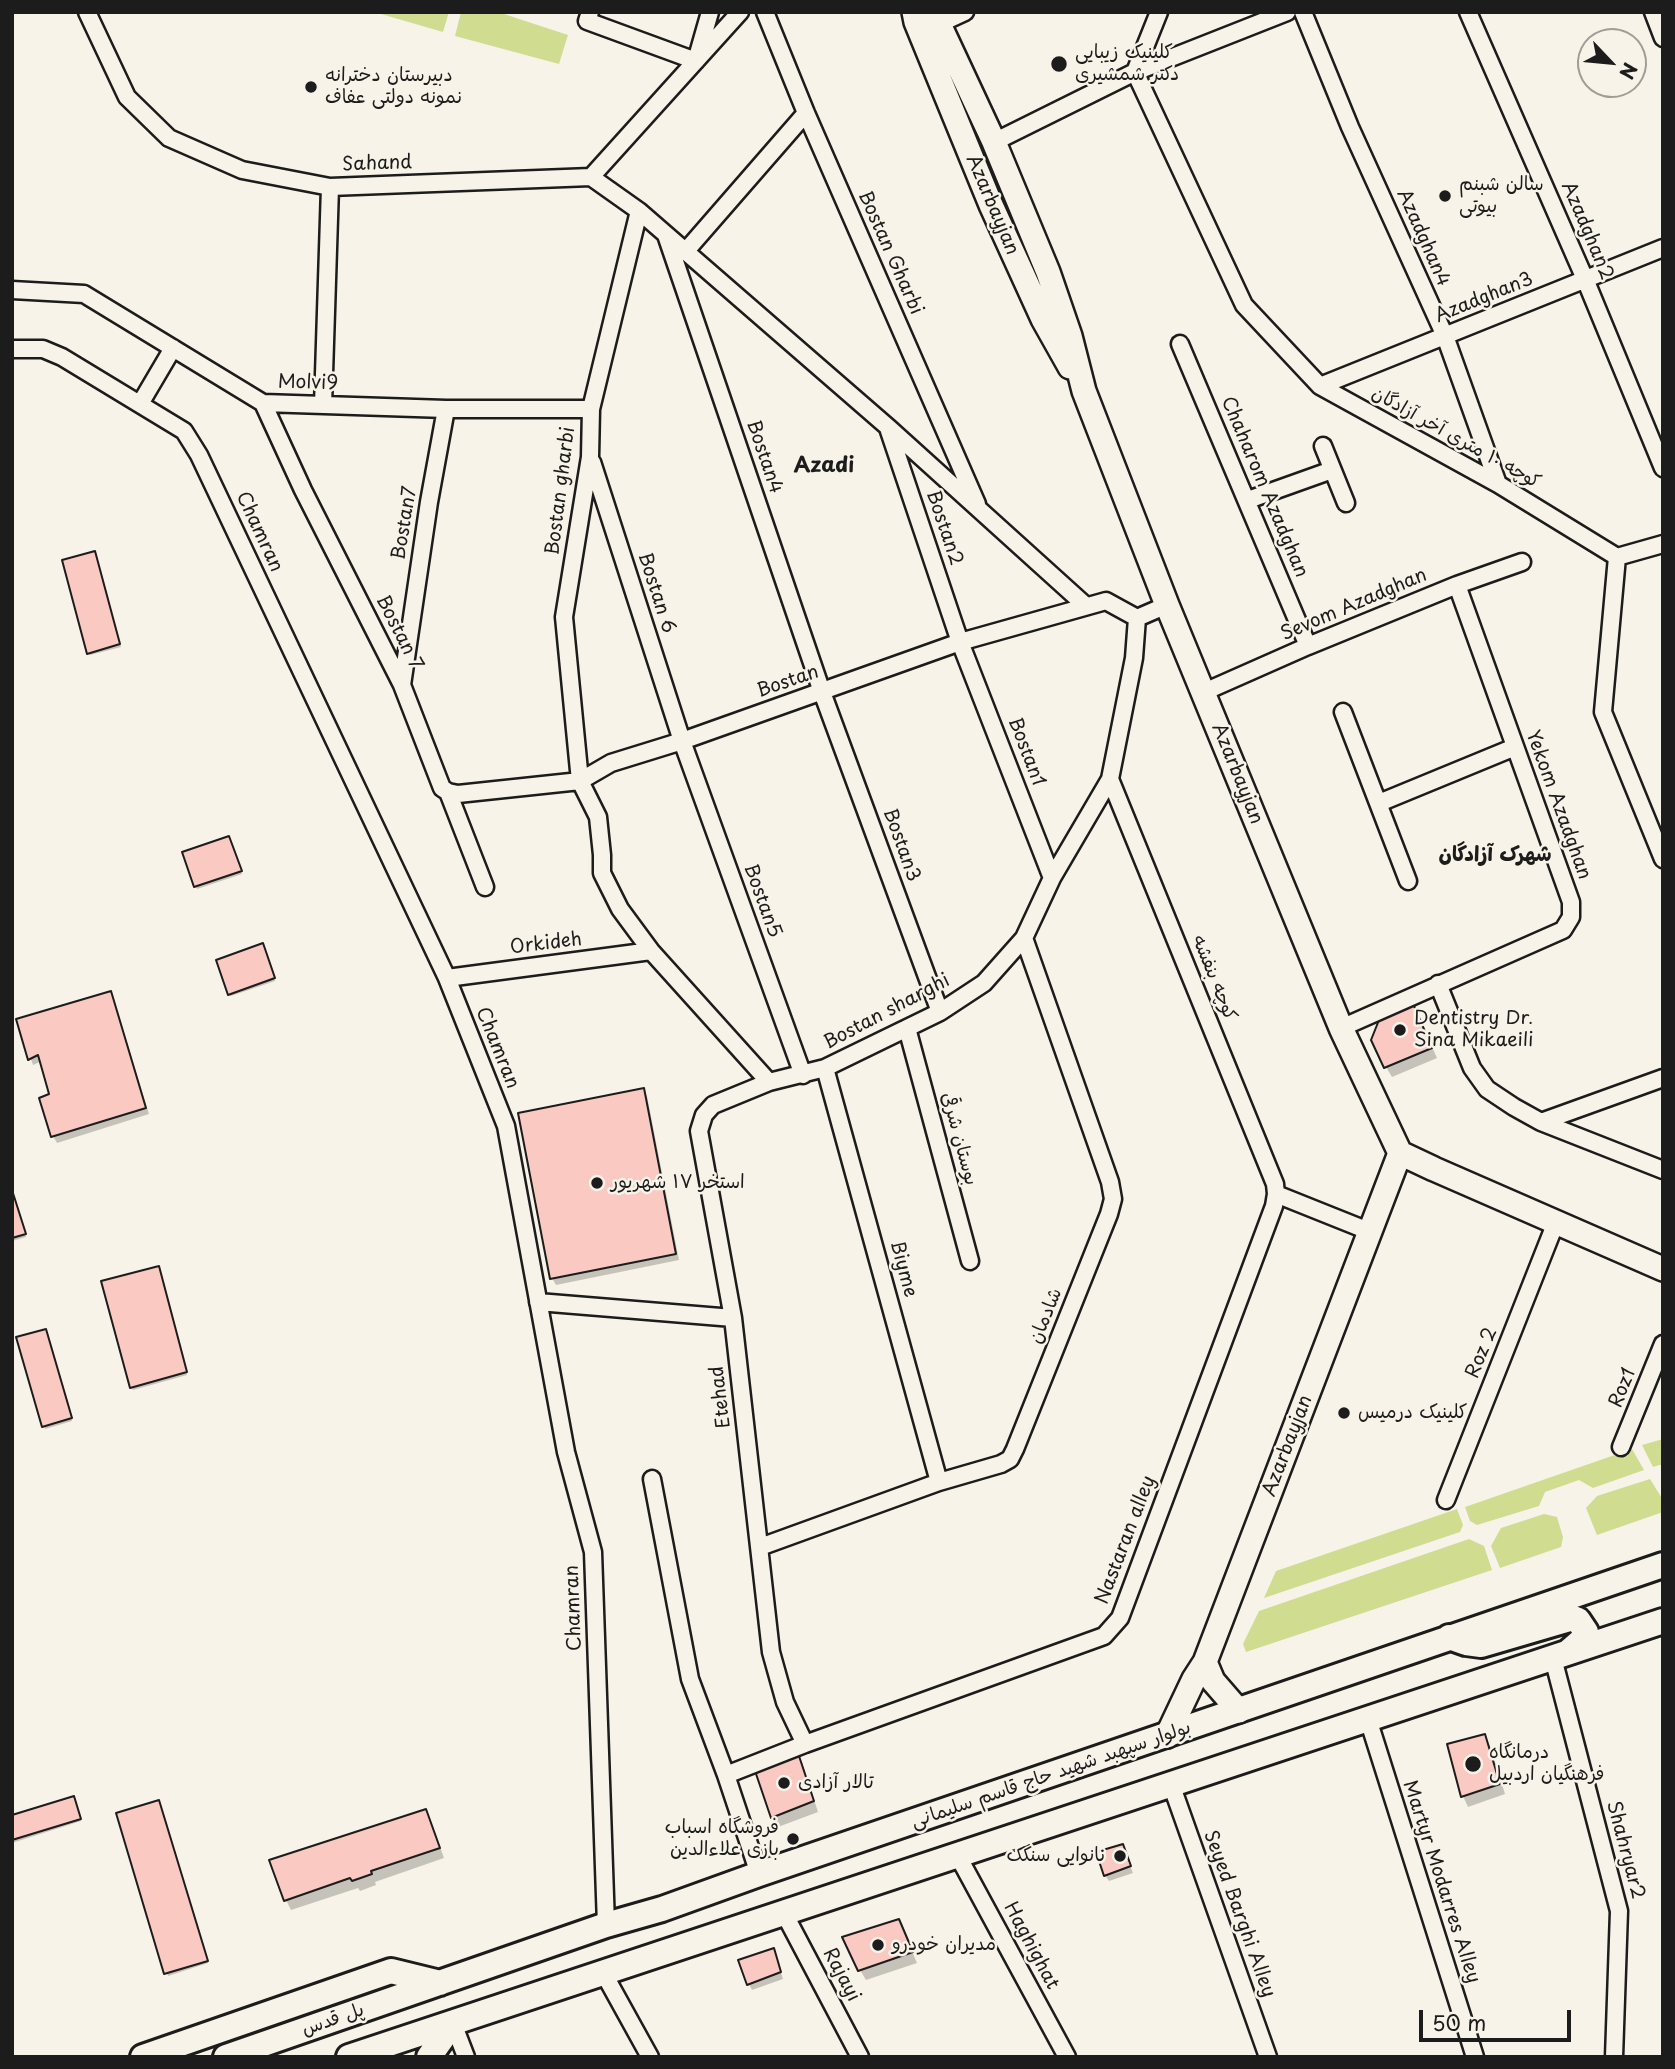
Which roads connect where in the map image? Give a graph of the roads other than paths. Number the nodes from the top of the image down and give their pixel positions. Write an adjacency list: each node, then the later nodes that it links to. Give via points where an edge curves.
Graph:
1 (87, 12): 20 (street, Sahand, via 127,97 169,138 242,170)
2 (590, 12): 15 (street, via 587,21)
3 (710, 12): 15 (street)
4 (740, 12): 15 (street)
5 (765, 12): 17 (street, Bostan Gharbi)
6 (914, 12): 32 (street, Azarbayjan, via 991,205 1043,318)
7 (965, 12): 13 (street)
8 (1159, 12): 16 (street)
9 (1287, 12): 16 (street)
10 (1303, 12): 27 (street, Azadghan4)
11 (1468, 12): 25 (street, Azadghan2)
12 (1653, 12): 14 (street)
13 (935, 18): 18 (street, Azarbayjan)
14 (1663, 38)
15 (696, 61): 19 (street)
16 (1135, 72): 18 (street); 31 (street, کوچه ۱۰ متری آخر آزادگان, via 1244,305)
17 (806, 113): 24 (street); 46 (street, Bostan Gharbi)
18 (994, 142): 32 (street, Azarbayjan, via 1048,272)
19 (591, 177): 20 (street, Sahand); 21 (street, Bostan Gharbi)
20 (330, 187): 35 (street)
21 (639, 211): 22 (street, Bostan Gharbi); 37 (street, Bostan gharbi)
22 (666, 235): 24 (street, Bostan Gharbi); 57 (street, Bostan4)
23 (1663, 248): 25 (street, Azadghan3)
24 (685, 251): 38 (street, Bostan Gharbi)
25 (1585, 279): 27 (street, Azadghan3); 41 (street, Azadghan2)
26 (12, 290): 29 (street, Molvi9, via 84,294)
27 (1445, 337): 31 (street, Azadghan3); 43 (street, Azadghan4)
28 (1180, 344): 44 (street, Chaharom Azadghan)
29 (173, 348): 33 (street, Molvi9); 34 (street)
30 (12, 349): 34 (street, Chamran, via 43,349 62,356)
31 (1321, 386): 43 (street, کوچه ۱۰ متری آخر آزادگان)
32 (1084, 391): 51 (street, Azarbayjan)
33 (263, 403): 35 (street, Molvi9); 56 (street, Bostan 7)
34 (140, 404): 72 (street, Chamran, via 184,431 199,455)
35 (323, 405): 36 (street, Molvi9)
36 (446, 409): 37 (street, Molvi9); 56 (street, Bostan7)
37 (591, 409): 40 (street, Bostan gharbi)
38 (889, 428): 46 (street, Bostan Gharbi); 54 (street, Bostan2)
39 (1322, 446): 42 (street)
40 (590, 457): 60 (street, Bostan 6); 63 (street, Bostan gharbi, via 564,617)
41 (1663, 468)
42 (1332, 470): 44 (street); 45 (street)
43 (1498, 484): 48 (street, کوچه ۱۰ متری آخر آزادگان)
44 (1248, 500): 55 (street, Chaharom Azadghan)
45 (1346, 503)
46 (979, 509): 52 (street, Bostan Gharbi)
47 (1663, 544): 48 (street)
48 (1617, 557): 66 (street, via 1603,712)
49 (1522, 562): 50 (street, Sevom Azadghan)
50 (1457, 585): 55 (street, Sevom Azadghan); 61 (street, Yekom Azadghan)
51 (1167, 605): 53 (street); 58 (street, Azarbayjan)
52 (1086, 606): 53 (street, Bostan, via 1106,601); 54 (street, Bostan)
53 (1137, 618): 62 (street, Bostan sharghi, via 1134,658)
54 (960, 642): 57 (street, Bostan); 67 (street, Bostan1)
55 (1308, 646): 58 (street, Sevom Azadghan)
56 (402, 685): 64 (street, Bostan 7, via 442,788)
57 (822, 692): 60 (street, Bostan); 74 (street, Bostan3)
58 (1204, 692): 76 (street, Azarbayjan)
59 (1343, 712): 65 (street)
60 (682, 741): 63 (street, Bostan, via 611,764); 78 (street, Bostan5)
61 (1515, 747): 65 (street); 73 (street, Yekom Azadghan, via 1571,902 1571,917 1563,930)
62 (1110, 779): 67 (street, Bostan sharghi); 84 (street, کوچه بنفشه)
63 (580, 781): 64 (street, Bostan); 71 (street, via 597,817 602,873 620,909)
64 (448, 792): 69 (street, Bostan 7)
65 (1378, 803): 68 (street)
66 (1663, 859)
67 (1052, 878): 70 (street, Bostan sharghi)
68 (1408, 881)
69 (485, 887)
70 (1024, 937): 74 (street, Bostan sharghi, via 984,983); 94 (street, شادمان, via 1113,1199 1010,1459)
71 (651, 951): 72 (street, Orkideh); 80 (street)
72 (447, 978): 89 (street, Chamran, via 506,1126)
73 (1438, 984): 76 (street, Yekom Azadghan); 81 (street, via 1472,1068 1487,1089)
74 (940, 1012): 75 (street, Bostan sharghi)
75 (907, 1028): 77 (street, Bostan sharghi); 87 (street, بوستان شرقی)
76 (1341, 1028): 82 (street, Azarbayjan)
77 (825, 1068): 78 (street, Bostan sharghi); 94 (street, Biyme)
78 (803, 1075): 80 (street, Bostan sharghi)
79 (1663, 1078): 81 (street)
80 (769, 1082): 90 (street, Etehad, via 713,1105 699,1131)
81 (1541, 1122): 83 (street)
82 (1401, 1153): 85 (street); 86 (street, Azarbayjan)
83 (1663, 1170)
84 (1276, 1194): 86 (street); 105 (street, Nastaran alley, via 1125,1605 1111,1629 1104,1636)
85 (1556, 1222): 88 (street); 95 (street, Roz 2)
86 (1371, 1232): 101 (street, Azarbayjan)
87 (970, 1261)
88 (1663, 1269)
89 (538, 1302): 90 (street); 111 (street, Chamran, via 566,1452 593,1552)
90 (733, 1318): 96 (street, Etehad)
91 (1663, 1344): 92 (street, Roz1)
92 (1621, 1447)
93 (652, 1479): 106 (street, via 690,1679)
94 (939, 1482): 96 (street, شادمان)
95 (1446, 1500)
96 (760, 1548): 105 (street, Etehad, via 771,1652 785,1702)
97 (1663, 1565): 99 (main road, بولوار سپهبد شهید حاج قاسم سلیمانی)
98 (1663, 1621): 100 (main road)
99 (1449, 1637): 100 (main road, via 1481,1645 1578,1620 1586,1632 1583,1639); 102 (main road, بولوار سپهبد شهید حاج قاسم سلیمانی)
100 (1560, 1655): 103 (main road); 125 (street, Shahryar2, via 1619,1911)
101 (1205, 1662): 102 (street, via 1213,1681); 104 (street, Azarbayjan)
102 (1239, 1711): 104 (main road, بولوار سپهبد شهید حاج قاسم سلیمانی)
103 (1368, 1719): 107 (main road); 124 (street, Martyr Modarres Alley)
104 (1167, 1736): 109 (main road, بولوار سپهبد شهید حاج قاسم سلیمانی)
105 (805, 1744): 106 (street, Nastaran alley)
106 (726, 1775): 109 (street)
107 (1171, 1784): 108 (main road); 123 (street, Seyed Barghi Alley)
108 (958, 1856): 110 (main road); 122 (street, Haghighat)
109 (759, 1874): 111 (main road, بولوار سپهبد شهید حاج قاسم سلیمانی)
110 (784, 1913): 112 (main road); 121 (street, Rajayi)
111 (606, 1925): 113 (main road, بولوار سپهبد شهید حاج قاسم سلیمانی)
112 (603, 1972): 114 (main road); 120 (street)
113 (440, 1983): 115 (main road, via 391,1971); 116 (main road, پل قدس)
114 (453, 2023): 117 (main road, پل قدس); 118 (main road); 119 (street)
115 (143, 2057)
116 (226, 2057)
117 (349, 2057)
118 (429, 2057)
119 (466, 2057)
120 (650, 2057)
121 (860, 2057)
122 (1067, 2057)
123 (1268, 2057)
124 (1475, 2057)
125 (1614, 2057)

